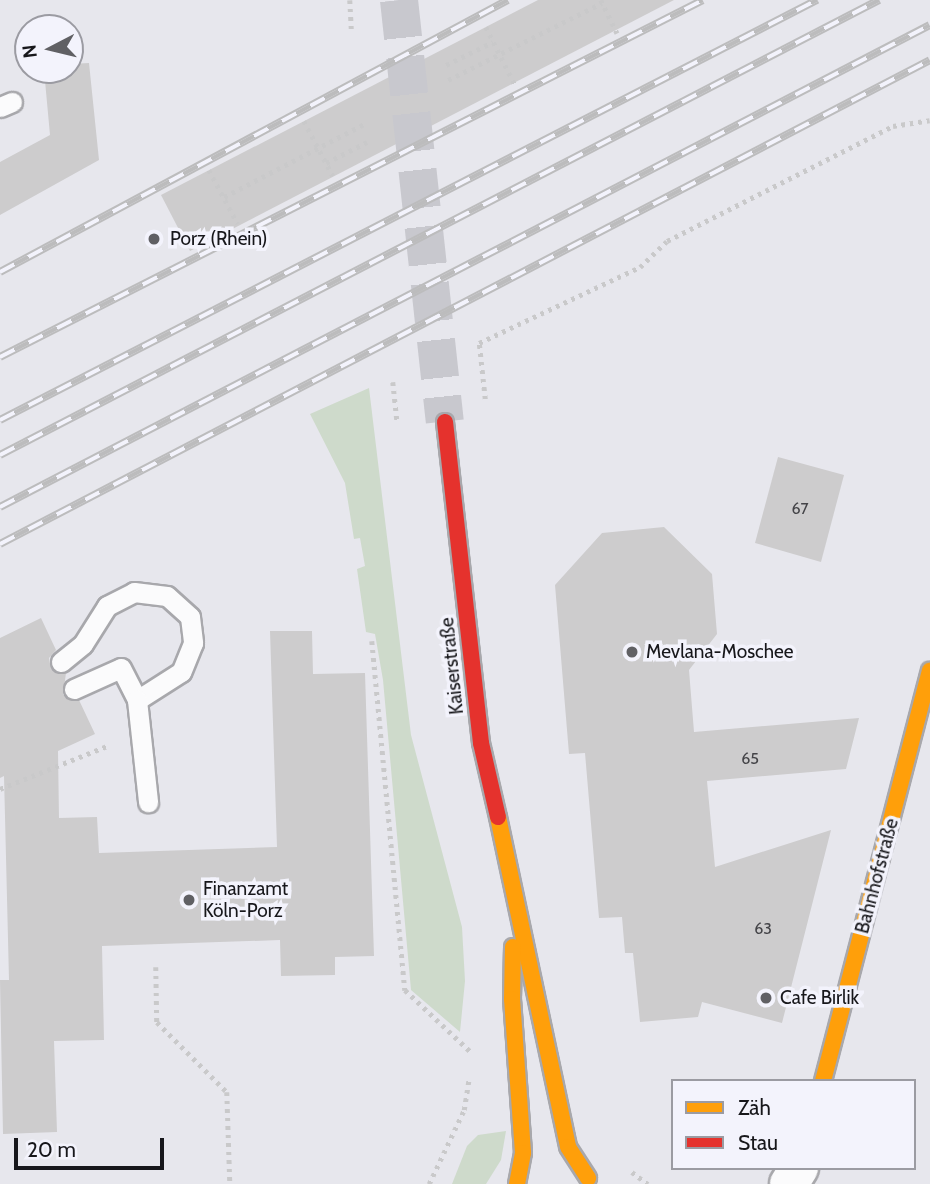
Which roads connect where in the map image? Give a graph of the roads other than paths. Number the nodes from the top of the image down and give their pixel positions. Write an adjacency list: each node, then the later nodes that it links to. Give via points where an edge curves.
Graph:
1 (445, 422): 7 (main road, Kaiserstraße, via 481,743)
2 (61, 662): 5 (lane, via 83,644 107,606 134,592 166,596 190,617 193,643 181,671)
3 (930, 671): 8 (main road, Bahnhofstraße)
4 (74, 689): 5 (lane, via 121,668)
5 (137, 700): 6 (lane)
6 (148, 802)
7 (514, 903): 10 (main road, Kaiserstraße, via 539,996 568,1147); 11 (main road, Kaiserstraße, via 512,999)
8 (824, 1079)
9 (569, 1175): 10 (main road)
10 (594, 1181)
11 (523, 1182)

